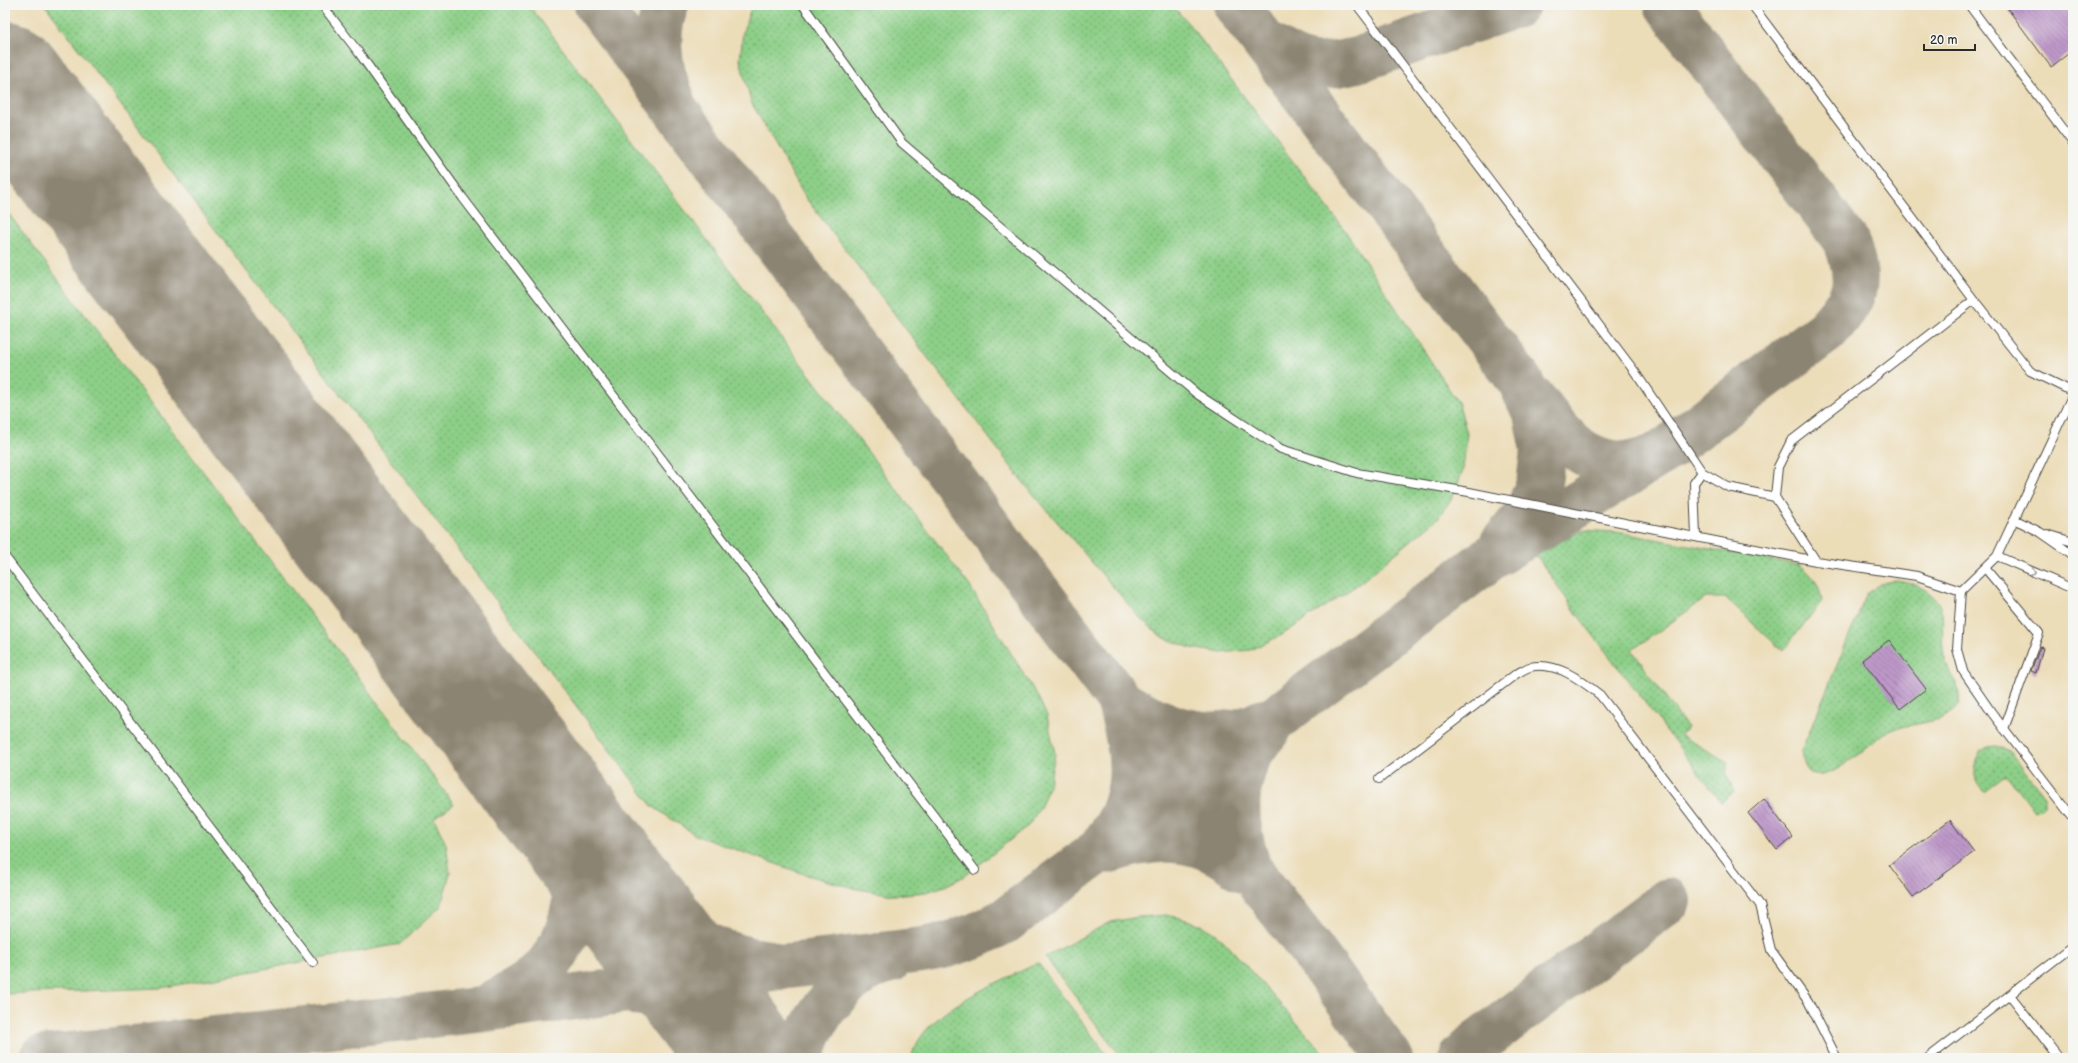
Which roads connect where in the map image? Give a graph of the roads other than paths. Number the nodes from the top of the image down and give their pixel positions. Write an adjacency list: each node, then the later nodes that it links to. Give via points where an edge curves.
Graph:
1 (322, 5): 25 (lane, via 463,198)
2 (803, 5): 13 (lane, via 902,143 1197,394 1281,449 1357,473)
3 (1357, 5): 9 (lane, via 1634,372)
4 (1752, 5): 7 (lane)
5 (1969, 5): 6 (lane)
6 (2073, 143)
7 (1974, 300): 8 (lane, via 2030,371); 10 (lane, via 1791,441 1778,467)
8 (2073, 393): 11 (lane)
9 (1702, 472): 10 (lane, via 1728,487); 13 (lane, via 1694,483)
10 (1775, 497): 18 (lane)
11 (2014, 519): 12 (lane); 16 (lane)
12 (2040, 532): 14 (lane); 15 (lane)
13 (1696, 536): 18 (lane)
14 (2073, 542)
15 (2073, 555)
16 (1997, 556): 19 (lane); 20 (lane, one-way to 20)
17 (5, 557): 27 (lane)
18 (1816, 561): 21 (lane, via 1917,576)
19 (1985, 568): 21 (lane); 22 (lane, via 2039,633)
20 (2073, 588)
21 (1961, 591): 22 (lane, via 1957,649 1964,671)
22 (2004, 729): 24 (lane)
23 (1379, 779): 29 (lane, via 1516,674 1530,667 1546,667 1579,678 1600,695 1760,905 1771,950 1808,1001)
24 (2073, 818)
25 (975, 870)
26 (2073, 946): 28 (lane)
27 (313, 963)
28 (2010, 995): 30 (lane); 31 (lane)
29 (1837, 1058)
30 (1928, 1058)
31 (2059, 1058)

